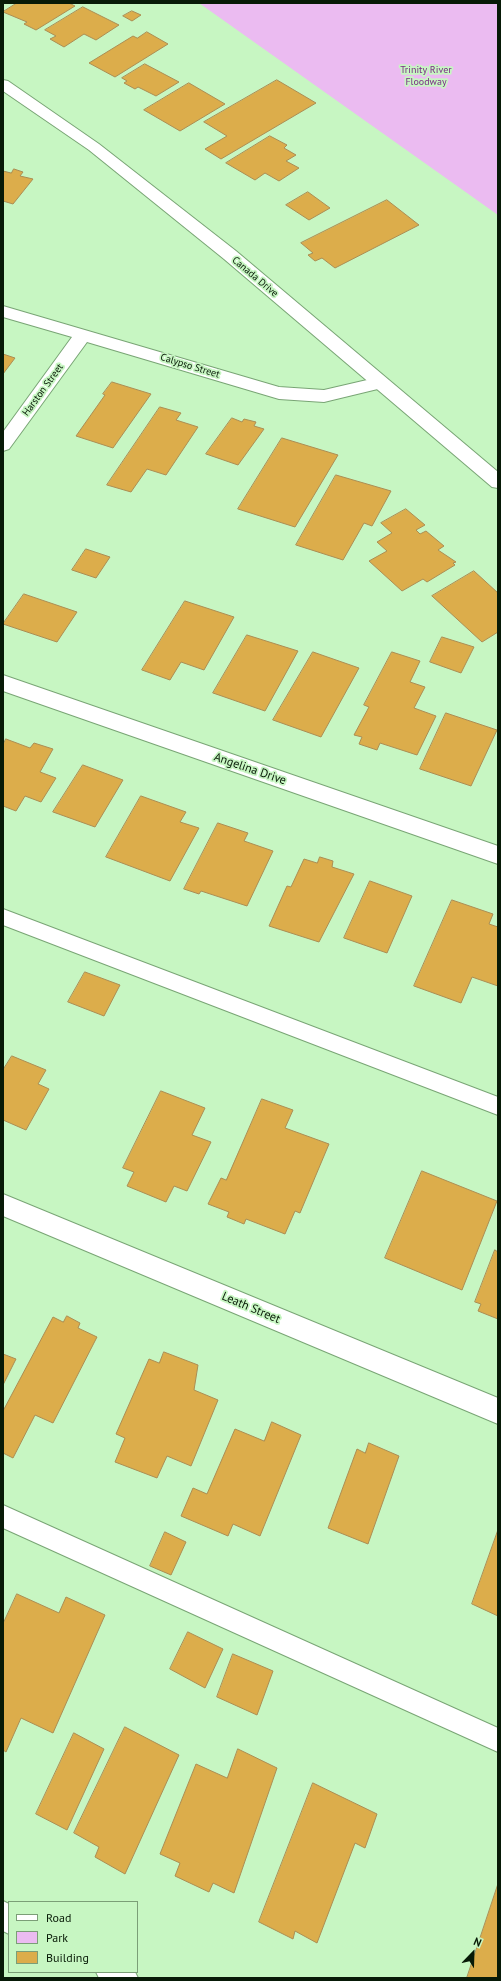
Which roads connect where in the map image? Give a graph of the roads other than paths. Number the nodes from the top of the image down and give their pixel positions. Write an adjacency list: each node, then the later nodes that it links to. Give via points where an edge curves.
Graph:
1 (3, 84): 4 (street, Canada Drive, via 94,147 230,255)
2 (3, 311): 3 (street, Calypso Street)
3 (83, 334): 4 (street, Calypso Street, via 279,393 324,396); 5 (street, Harston Street)
4 (380, 383): 6 (street, Canada Drive)
5 (3, 445)
6 (498, 482)
7 (3, 683): 8 (street, Angelina Drive)
8 (498, 855)
9 (3, 917): 10 (lane)
10 (498, 1106)
11 (3, 1205): 12 (street, Leath Street)
12 (498, 1411)
13 (3, 1516): 14 (lane)
14 (498, 1740)
15 (113, 1973): 16 (street)
16 (123, 1978)

